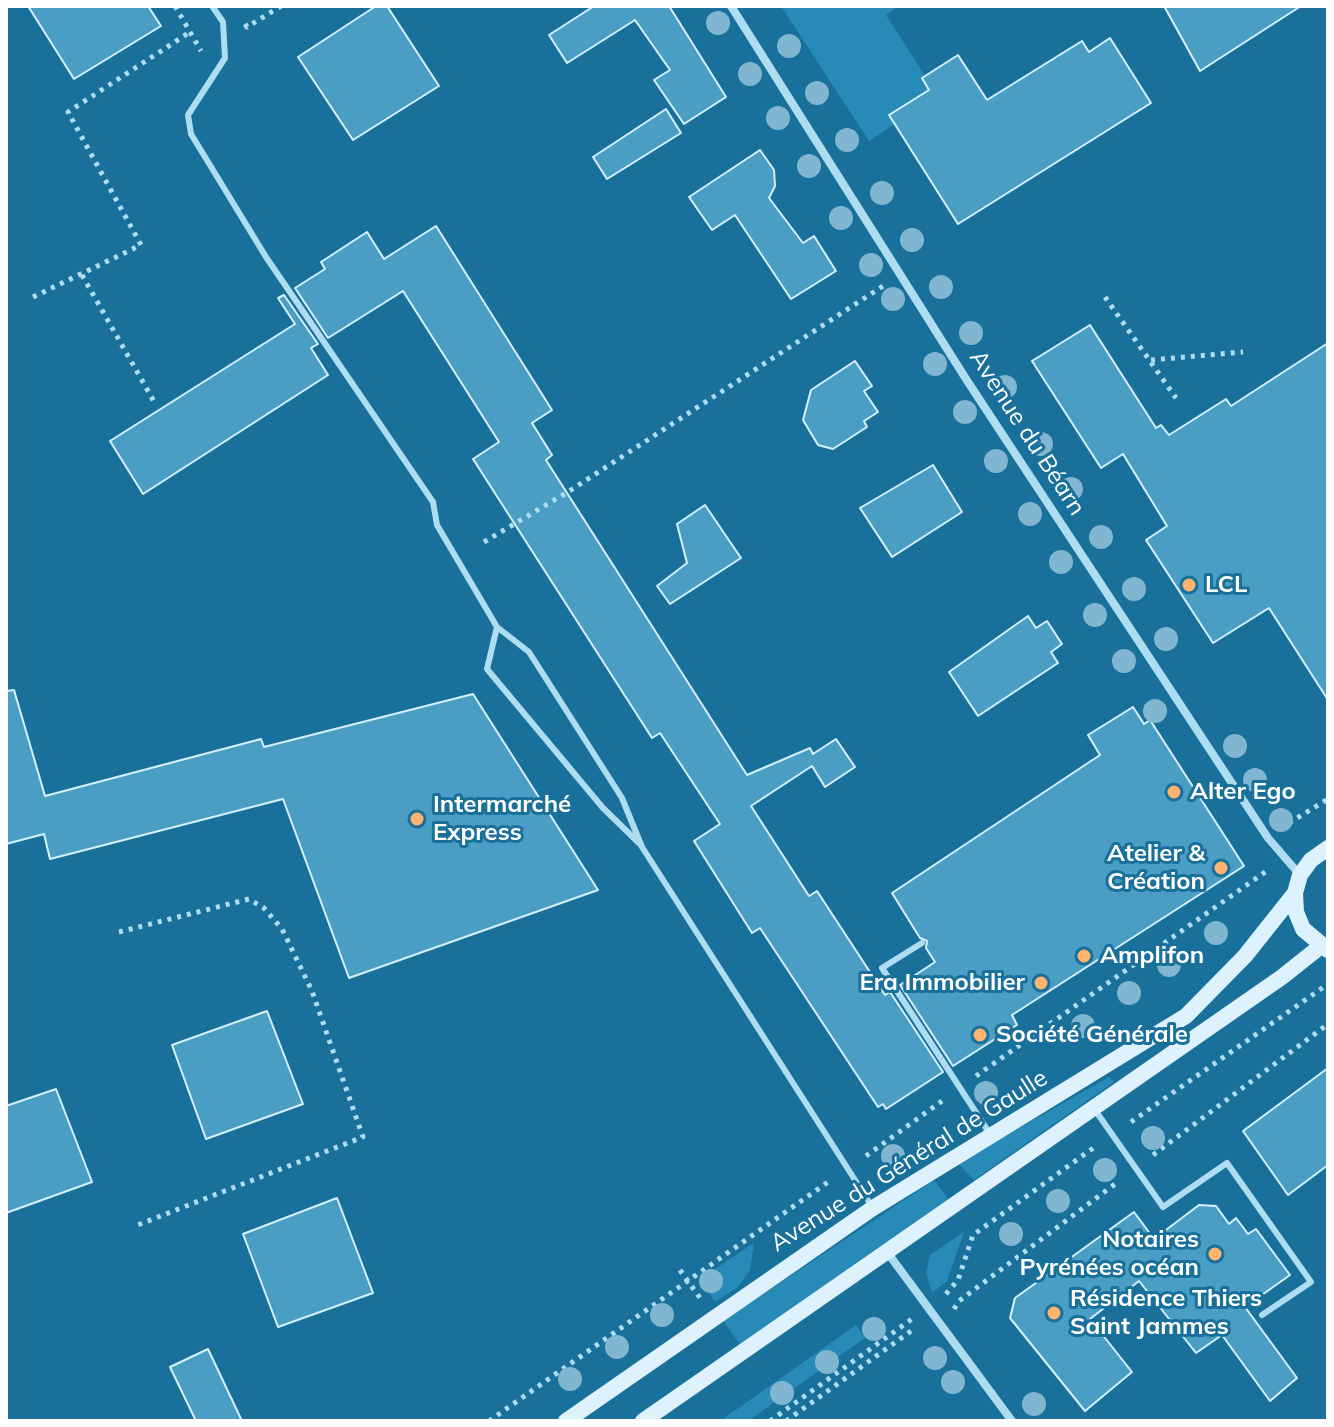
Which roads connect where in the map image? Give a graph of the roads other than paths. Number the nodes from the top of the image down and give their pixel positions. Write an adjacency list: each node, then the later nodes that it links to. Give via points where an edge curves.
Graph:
1 (212, 6): 3 (lane, via 223,22 225,58 188,115 191,134 266,257 433,502 437,525)
2 (731, 6): 6 (street, Avenue du Béarn, via 1280,856)
3 (497, 627): 4 (lane, via 529,652 622,798); 4 (lane, via 487,669)
4 (642, 847): 12 (lane)
5 (1328, 848): 6 (main road)
6 (1300, 875): 7 (main road, Avenue du Général de Gaulle)
7 (1295, 893): 9 (main road, via 1303,929); 11 (main road, Avenue du Général de Gaulle, via 1245,956 1186,1016)
8 (922, 943): 11 (lane, via 882,968)
9 (1324, 948): 10 (main road)
10 (1093, 1107): 13 (main road); 14 (lane, via 1163,1207 1227,1163 1311,1282)
11 (990, 1134): 12 (main road, Avenue du Général de Gaulle)
12 (873, 1208): 15 (main road, Avenue du Général de Gaulle)
13 (887, 1252): 16 (main road); 17 (street)
14 (1262, 1315)
15 (567, 1421)
16 (643, 1421)
17 (1012, 1421)

